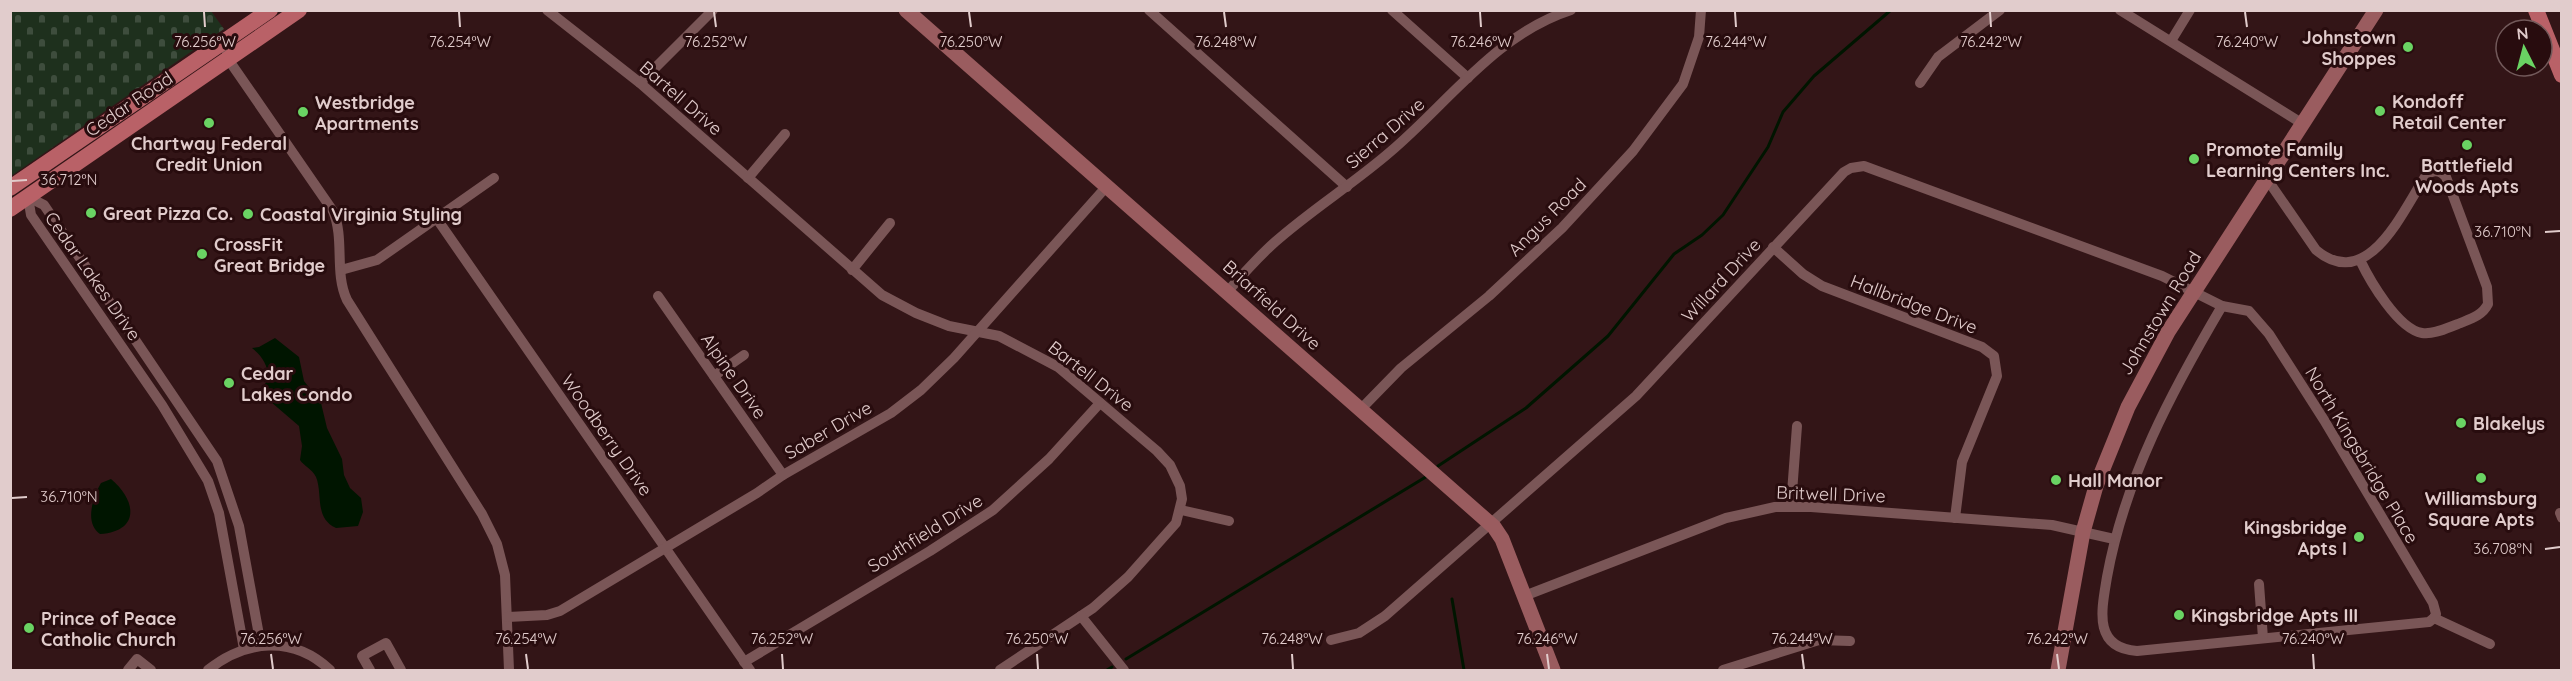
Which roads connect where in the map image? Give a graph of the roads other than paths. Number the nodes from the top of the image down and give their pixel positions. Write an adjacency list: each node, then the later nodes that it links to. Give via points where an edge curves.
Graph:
1 (270, 10): 15 (main road, Cedar Road)
2 (299, 10): 17 (main road, Cedar Road)
3 (547, 10): 20 (street, Bartell Drive)
4 (713, 10): 20 (street)
5 (906, 10): 28 (street, Briarfield Drive)
6 (1149, 10): 29 (street)
7 (1392, 10): 19 (street)
8 (1571, 10): 19 (street, Sierra Drive, via 1515,38)
9 (1701, 10): 48 (street, Angus Road, via 1698,44 1683,84 1633,151 1563,228 1489,296 1409,360)
10 (2000, 10): 21 (street, via 1938,57)
11 (2120, 10): 16 (street)
12 (2190, 10): 16 (street)
13 (2376, 10): 23 (street, Johnstown Road)
14 (2536, 10): 18 (main road)
15 (225, 40): 17 (street); 22 (main road, Cedar Road)
16 (2170, 41): 23 (street)
17 (228, 59): 31 (main road, Cedar Road); 38 (street, via 333,211)
18 (2562, 75)
19 (1468, 78): 29 (street, Sierra Drive, via 1431,117)
20 (639, 83): 26 (street, Bartell Drive)
21 (1920, 83)
22 (135, 102): 30 (main road, Cedar Road); 31 (main road, via 106,131 35,180 28,189)
23 (2303, 124): 27 (street, Johnstown Road)
24 (785, 134): 26 (street)
25 (494, 178): 34 (street)
26 (748, 178): 39 (street, Bartell Drive)
27 (2267, 179): 37 (street, via 2321,254 2336,262); 41 (street, Johnstown Road)
28 (1107, 186): 40 (street, Briarfield Drive); 44 (street, Saber Drive)
29 (1347, 187): 40 (street, Sierra Drive, via 1276,241)
30 (10, 188)
31 (28, 197): 32 (main road); 33 (main road, Cedar Road); 68 (street, Cedar Lakes Drive, via 44,204 217,461 239,526); 69 (street, Cedar Lakes Drive, via 31,215 162,405 208,481 219,513)
32 (10, 198)
33 (10, 209)
34 (437, 219): 38 (street, via 377,260); 58 (street, Woodberry Drive)
35 (890, 224): 39 (street)
36 (1773, 248): 41 (street, Willard Drive, via 1844,172 1864,166 2162,276); 53 (street, Hallbridge Drive, via 1822,286 1982,347 1994,356 1997,376 1962,462); 55 (street, Willard Drive, via 1636,396)
37 (2360, 260): 37 (street, via 2378,249 2425,177 2432,171 2440,172 2446,177 2485,280 2488,304 2477,316 2438,331 2413,331 2399,319)
38 (341, 270): 62 (street, via 347,300 490,528 506,575)
39 (852, 270): 44 (street, Bartell Drive, via 882,294 916,313 959,329)
40 (1228, 291): 48 (street, Briarfield Drive)
41 (2193, 292): 43 (street, North Kingsbridge Place); 56 (street, Johnstown Road, via 2128,407)
42 (658, 296): 46 (street, Alpine Drive)
43 (2222, 306): 57 (street, via 2146,447); 63 (street, North Kingsbridge Place, via 2249,311 2269,334 2433,603)
44 (977, 331): 47 (street, Bartell Drive, via 1034,352); 50 (street, Saber Drive, via 911,399)
45 (744, 355): 46 (street)
46 (714, 376): 50 (street, Alpine Drive)
47 (1100, 403): 52 (street, Bartell Drive, via 1170,465 1180,486); 70 (street, Southfield Drive, via 1049,459 993,510)
48 (1360, 409): 55 (street, Briarfield Drive)
49 (1797, 426): 51 (street)
50 (783, 475): 58 (street, Saber Drive)
51 (1791, 506): 53 (street, Britwell Drive); 60 (street, Britwell Drive, via 1726,518)
52 (1181, 510): 54 (street); 61 (street, via 1164,539 1128,577)
53 (1955, 518): 56 (street, Britwell Drive, via 2052,525)
54 (1229, 521)
55 (1491, 524): 60 (street, Briarfield Drive, via 1502,539); 65 (street, Willard Drive, via 1385,616 1359,633)
56 (2083, 532): 57 (street, Britwell Drive); 82 (street, Johnstown Road)
57 (2114, 539): 64 (street, via 2101,617 2109,638 2125,649)
58 (666, 548): 62 (street, Saber Drive, via 555,613); 70 (street, Woodberry Drive)
59 (2259, 584): 64 (street)
60 (1524, 596): 80 (street, Briarfield Drive)
61 (1082, 616): 78 (street); 79 (street)
62 (507, 617): 77 (street)
63 (2434, 618): 64 (street, via 2428,622); 67 (street)
64 (2264, 638)
65 (1331, 640)
66 (1850, 641): 81 (street, via 1819,640)
67 (2490, 644)
68 (261, 646): 69 (street); 74 (street, via 297,650)
69 (244, 649): 73 (street)
70 (747, 666)
71 (128, 670): 72 (street, via 137,660)
72 (151, 670)
73 (208, 670)
74 (330, 670)
75 (370, 670): 76 (street, via 362,656 386,643)
76 (401, 670)
77 (509, 670)
78 (1000, 670)
79 (1124, 670)
80 (1553, 670)
81 (1723, 670)
82 (2058, 670)

